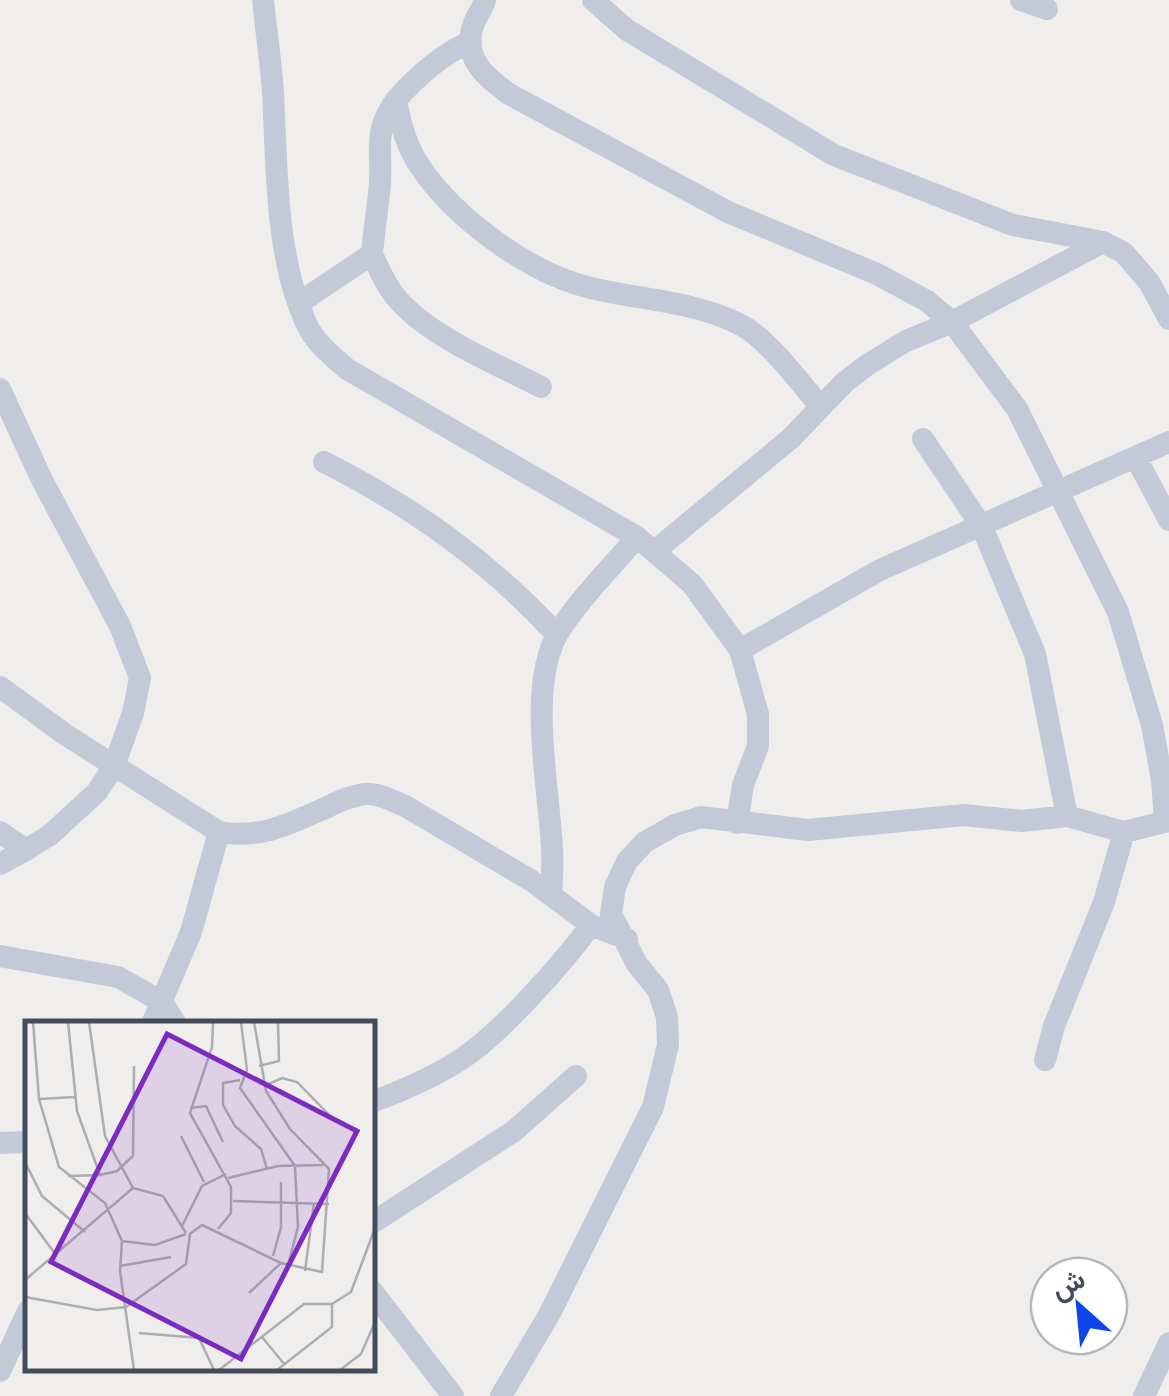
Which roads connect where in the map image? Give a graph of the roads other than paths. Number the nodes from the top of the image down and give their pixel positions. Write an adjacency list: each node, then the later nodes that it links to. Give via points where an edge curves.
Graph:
1 (263, 0): 10 (street, via 280,209)
2 (485, 0): 6 (street)
3 (1021, 0): 5 (street)
4 (601, 3): 8 (street, via 627,30 834,154 1013,226)
5 (1047, 9)
6 (471, 41): 7 (street, via 448,52); 12 (street, via 480,71 540,113 728,212 877,274)
7 (396, 100): 9 (street, via 378,144); 15 (street, via 400,128 420,166 452,202 525,261 590,288 687,306 745,326)
8 (1103, 242): 11 (street, via 1137,268); 12 (street)
9 (372, 254): 10 (street); 13 (street, via 406,309)
10 (298, 303): 23 (street, via 318,343 347,369)
11 (1169, 319)
12 (952, 322): 15 (street, via 867,365); 20 (street, via 1017,409)
13 (542, 387)
14 (0, 389): 27 (street, via 134,656 140,678)
15 (821, 406): 23 (street, via 790,439)
16 (923, 440): 22 (street)
17 (1169, 442): 18 (street)
18 (1136, 458): 20 (street); 21 (street)
19 (324, 462): 24 (street, via 467,549)
20 (1060, 490): 22 (street); 29 (street, via 1123,629 1152,725)
21 (1169, 520)
22 (982, 527): 25 (street, via 880,570); 28 (street, via 1035,654)
23 (646, 544): 24 (street); 25 (street, via 692,584)
24 (557, 634): 36 (street, via 545,676 542,729)
25 (740, 650): 30 (street, via 758,714 758,746)
26 (0, 687): 27 (street)
27 (114, 766): 32 (street); 34 (street, via 72,816)
28 (1067, 816): 30 (street, via 1022,821 964,815 808,830); 33 (street)
29 (1167, 821): 33 (street)
30 (737, 823): 38 (street, via 700,818 636,851 615,887 612,914)
31 (0, 832): 34 (street)
32 (219, 832): 36 (street, via 266,833 349,798 382,796); 40 (street, via 191,932)
33 (1124, 832): 41 (street)
34 (26, 850): 35 (street)
35 (0, 864)
36 (551, 894): 37 (street)
37 (591, 925): 38 (street); 43 (street, via 466,1056)
38 (627, 940): 52 (street, via 667,1016 663,1072 653,1107)
39 (0, 956): 40 (street, via 118,977)
40 (157, 1013)
41 (1044, 1060)
42 (576, 1076): 46 (street, via 514,1132)
43 (375, 1101)
44 (25, 1142): 45 (street)
45 (0, 1143)
46 (375, 1221)
47 (375, 1295): 51 (street)
48 (25, 1316): 50 (street)
49 (1169, 1343): 53 (street)
50 (3, 1356)
51 (453, 1396)
52 (501, 1396)
53 (1144, 1396)

